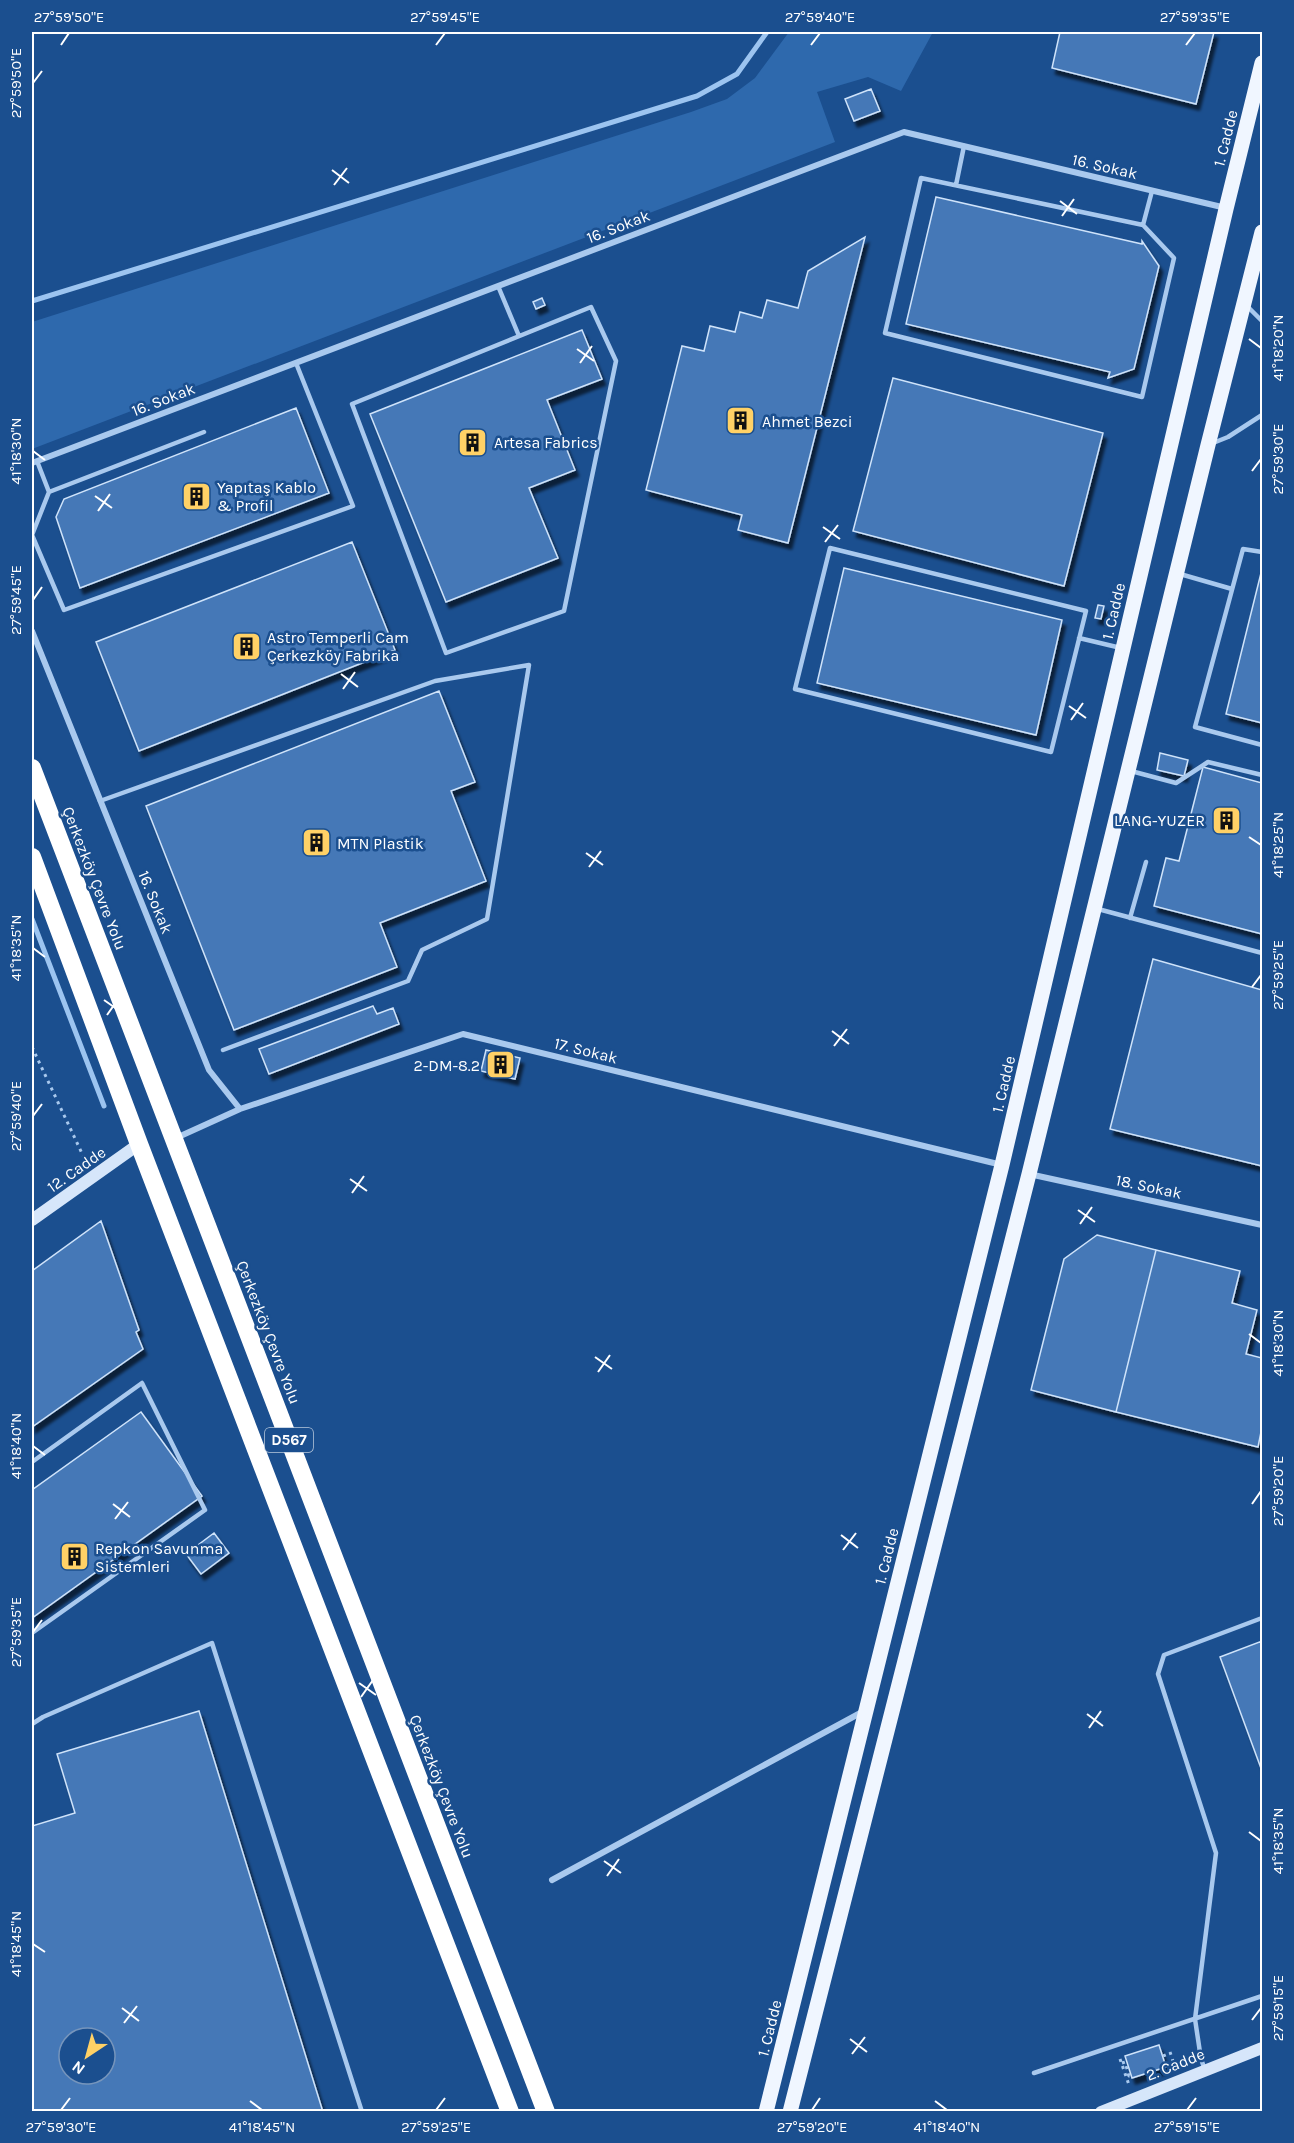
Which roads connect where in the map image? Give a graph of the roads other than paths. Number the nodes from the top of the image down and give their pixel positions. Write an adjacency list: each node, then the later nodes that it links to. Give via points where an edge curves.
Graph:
1 (1263, 63): 5 (main road, 1. Cadde)
2 (964, 146): 3 (lane); 4 (street, 16. Sokak); 8 (street, 16. Sokak, via 904,132)
3 (956, 185): 6 (lane); 6 (lane, via 921,178 885,333 1142,397 1174,258)
4 (1152, 191): 5 (street, 16. Sokak); 6 (lane)
5 (1226, 209): 23 (main road, 1. Cadde)
6 (1143, 225)
7 (1263, 232): 9 (main road)
8 (498, 286): 11 (lane); 12 (street, 16. Sokak)
9 (1244, 303): 10 (lane); 15 (main road)
10 (1263, 321)
11 (519, 336): 11 (lane, via 352,404 446,653 564,611 616,361 591,307)
12 (296, 363): 16 (street, 16. Sokak); 17 (lane, via 353,506 64,610 32,535)
13 (1263, 415): 15 (lane)
14 (204, 432): 17 (lane)
15 (1208, 445): 19 (main road)
16 (34, 462): 17 (lane)
17 (49, 492)
18 (1263, 552): 20 (lane, via 1243,549)
19 (1177, 573): 20 (lane); 26 (main road)
20 (1232, 589): 24 (lane, via 1195,727)
21 (32, 631): 28 (street, 16. Sokak)
22 (1079, 638): 22 (lane, via 1086,611 830,548 795,689 1051,752); 23 (lane)
23 (1123, 649): 38 (main road, 1. Cadde)
24 (1263, 746)
25 (32, 768): 36 (highway, Çerkezköy Çevre Yolu / D567)
26 (1129, 771): 27 (lane, via 1176,783 1208,762); 31 (main road)
27 (1263, 775)
28 (100, 801): 34 (lane, via 435,681 529,664 486,919 423,950 408,981); 35 (street, 16. Sokak, via 209,1070)
29 (32, 857): 37 (highway, D567)
30 (1146, 862): 32 (lane)
31 (1095, 909): 32 (lane); 39 (main road)
32 (1130, 918): 33 (lane)
33 (1263, 953)
34 (223, 1050)
35 (240, 1109): 36 (street, 17. Sokak); 38 (street, 17. Sokak, via 463,1034)
36 (174, 1139): 55 (highway, Çerkezköy Çevre Yolu / D567)
37 (139, 1144): 40 (street, 12. Cadde); 54 (highway, D567)
38 (1002, 1165): 45 (main road, 1. Cadde)
39 (1029, 1174): 41 (street, 18. Sokak); 57 (main road)
40 (32, 1220)
41 (1263, 1225)
42 (32, 1462): 44 (lane, via 142,1383 205,1510)
43 (1263, 1618): 49 (lane, via 1164,1655 1158,1674 1216,1853)
44 (32, 1633)
45 (867, 1709): 47 (street); 56 (main road, 1. Cadde)
46 (32, 1724): 53 (lane, via 212,1643)
47 (552, 1880)
48 (1263, 1996): 49 (lane)
49 (1195, 2019): 51 (lane); 52 (lane)
50 (1263, 2048): 51 (street, 2. Cadde)
51 (1205, 2070): 58 (street, 2. Cadde)
52 (1034, 2073)
53 (362, 2112)
54 (510, 2112)
55 (546, 2112)
56 (766, 2112)
57 (790, 2112)
58 (1101, 2112)

